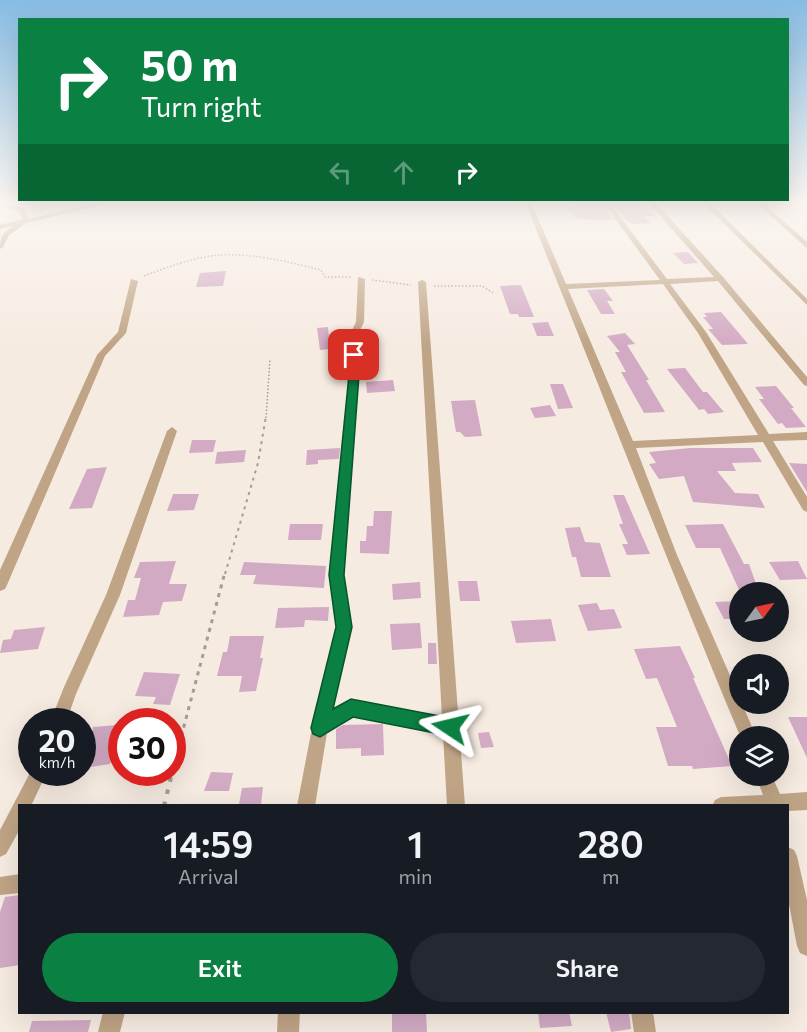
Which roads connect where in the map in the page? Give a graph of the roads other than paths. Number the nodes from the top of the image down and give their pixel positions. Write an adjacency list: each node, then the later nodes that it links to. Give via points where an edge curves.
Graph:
1 (547, 250): 10 (street)
2 (641, 250): 8 (street)
3 (694, 250): 6 (street)
4 (754, 250): 11 (street)
5 (361, 279): 22 (street, via 360,322 353,336 354,375 337,575 344,627)
6 (720, 279): 8 (street); 12 (street)
7 (135, 280): 18 (street, via 122,333 101,355)
8 (664, 281): 10 (street); 15 (street, via 702,332)
9 (422, 284): 21 (street)
10 (562, 287): 16 (street)
11 (807, 303)
12 (807, 383)
13 (172, 431): 19 (street, via 113,595)
14 (807, 436): 15 (street)
15 (764, 437): 16 (street); 17 (street)
16 (629, 444): 20 (street)
17 (807, 507)
18 (0, 585)
19 (63, 708)
20 (744, 726)
21 (450, 727): 22 (street, via 351,708); 28 (street)
22 (320, 728): 27 (street)
23 (32, 786): 26 (street)
24 (768, 786): 29 (street)
25 (807, 801): 29 (street)
26 (23, 804)
27 (306, 804)
28 (456, 804)
29 (776, 804)
30 (18, 814): 31 (street)
31 (0, 848)
32 (789, 861): 35 (street)
33 (18, 883): 34 (street)
34 (0, 886)
35 (807, 946)
36 (114, 1014): 39 (street)
37 (290, 1014): 40 (street)
38 (642, 1014): 41 (street)
39 (109, 1032)
40 (288, 1032)
41 (645, 1032)

